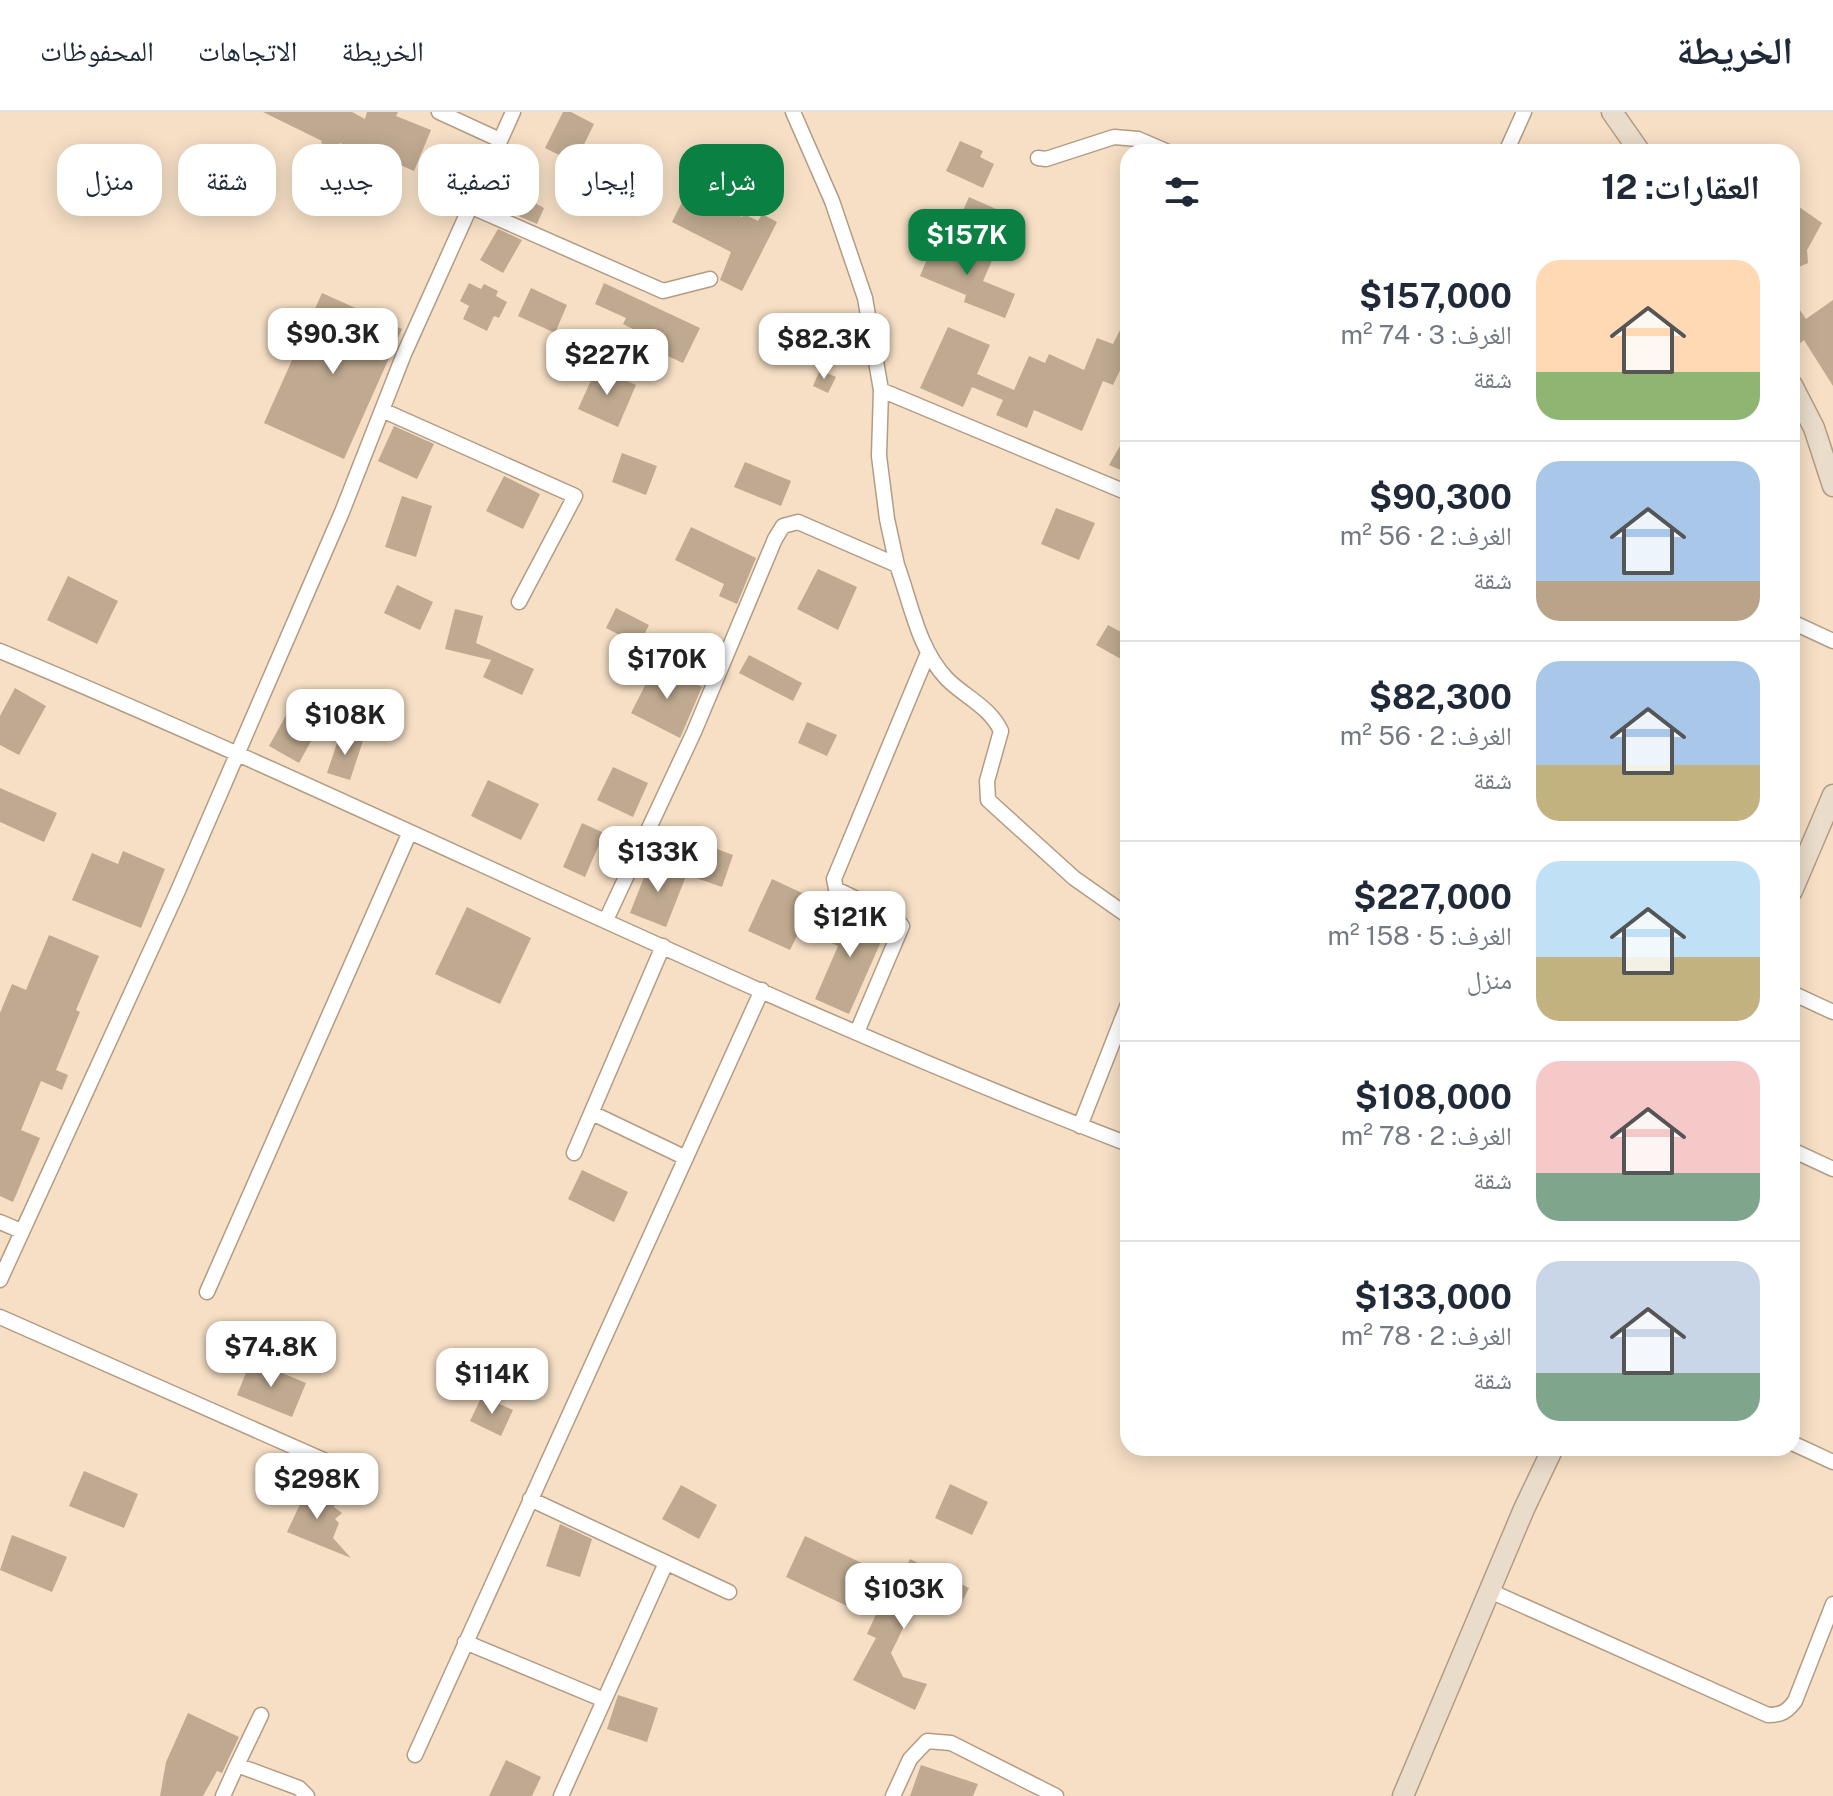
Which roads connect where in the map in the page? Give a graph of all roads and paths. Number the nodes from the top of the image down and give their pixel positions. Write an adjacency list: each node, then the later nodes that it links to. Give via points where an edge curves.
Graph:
1 (439, 112): 6 (street)
2 (513, 112): 6 (street)
3 (793, 112): 15 (street, via 832,201 865,298)
4 (1524, 112): 9 (street)
5 (1612, 112): 10 (main road)
6 (500, 140): 7 (street)
7 (498, 144)
8 (1150, 144): 11 (street, via 1114,137)
9 (1510, 144)
10 (1634, 144)
11 (1038, 158)
12 (468, 216): 17 (street)
13 (492, 216): 14 (street, via 663,291)
14 (710, 279)
15 (881, 390): 19 (street); 20 (street, via 879,456)
16 (1800, 401): 18 (main road)
17 (382, 410): 21 (street, via 575,496); 26 (street)
18 (1833, 486)
19 (1120, 490)
20 (897, 565): 25 (street); 31 (street, via 798,522 783,526)
21 (519, 602)
22 (1800, 626): 23 (street)
23 (1833, 641)
24 (0, 651): 26 (street)
25 (928, 653): 30 (street, via 1001,731 987,781 988,800 1074,878); 37 (street, via 834,879 836,889 896,918 902,926)
26 (237, 753): 28 (street); 46 (street)
27 (1831, 806): 29 (main road)
28 (409, 834): 31 (street); 48 (street)
29 (1800, 874)
30 (1120, 910)
31 (606, 920): 32 (street)
32 (663, 946): 33 (street); 38 (street)
33 (762, 990): 37 (street); 43 (street)
34 (1800, 997): 35 (street)
35 (1833, 1012)
36 (1120, 1024): 39 (street)
37 (857, 1032): 39 (street)
38 (592, 1113): 41 (street); 43 (street)
39 (1080, 1126): 40 (street)
40 (1120, 1141)
41 (574, 1153)
42 (1800, 1154): 44 (street)
43 (686, 1158): 54 (street)
44 (1833, 1169)
45 (0, 1222): 46 (street)
46 (21, 1231): 47 (street)
47 (0, 1280)
48 (207, 1292)
49 (0, 1317): 53 (street)
50 (1800, 1447): 52 (street)
51 (1549, 1456): 56 (main road)
52 (1833, 1462)
53 (346, 1470)
54 (530, 1499): 55 (street); 59 (street)
55 (666, 1563): 57 (street); 60 (street)
56 (1490, 1591): 58 (street, via 1768,1715 1779,1715 1795,1701); 69 (main road)
57 (729, 1592)
58 (1833, 1604)
59 (465, 1642): 60 (street); 62 (street)
60 (604, 1700): 66 (street)
61 (261, 1715): 63 (street)
62 (415, 1755)
63 (237, 1765): 64 (street); 65 (street, via 299,1788)
64 (223, 1796)
65 (307, 1796)
66 (561, 1796)
67 (893, 1796): 68 (street, via 919,1747 937,1741 951,1743)
68 (1056, 1796)
69 (1403, 1796)

